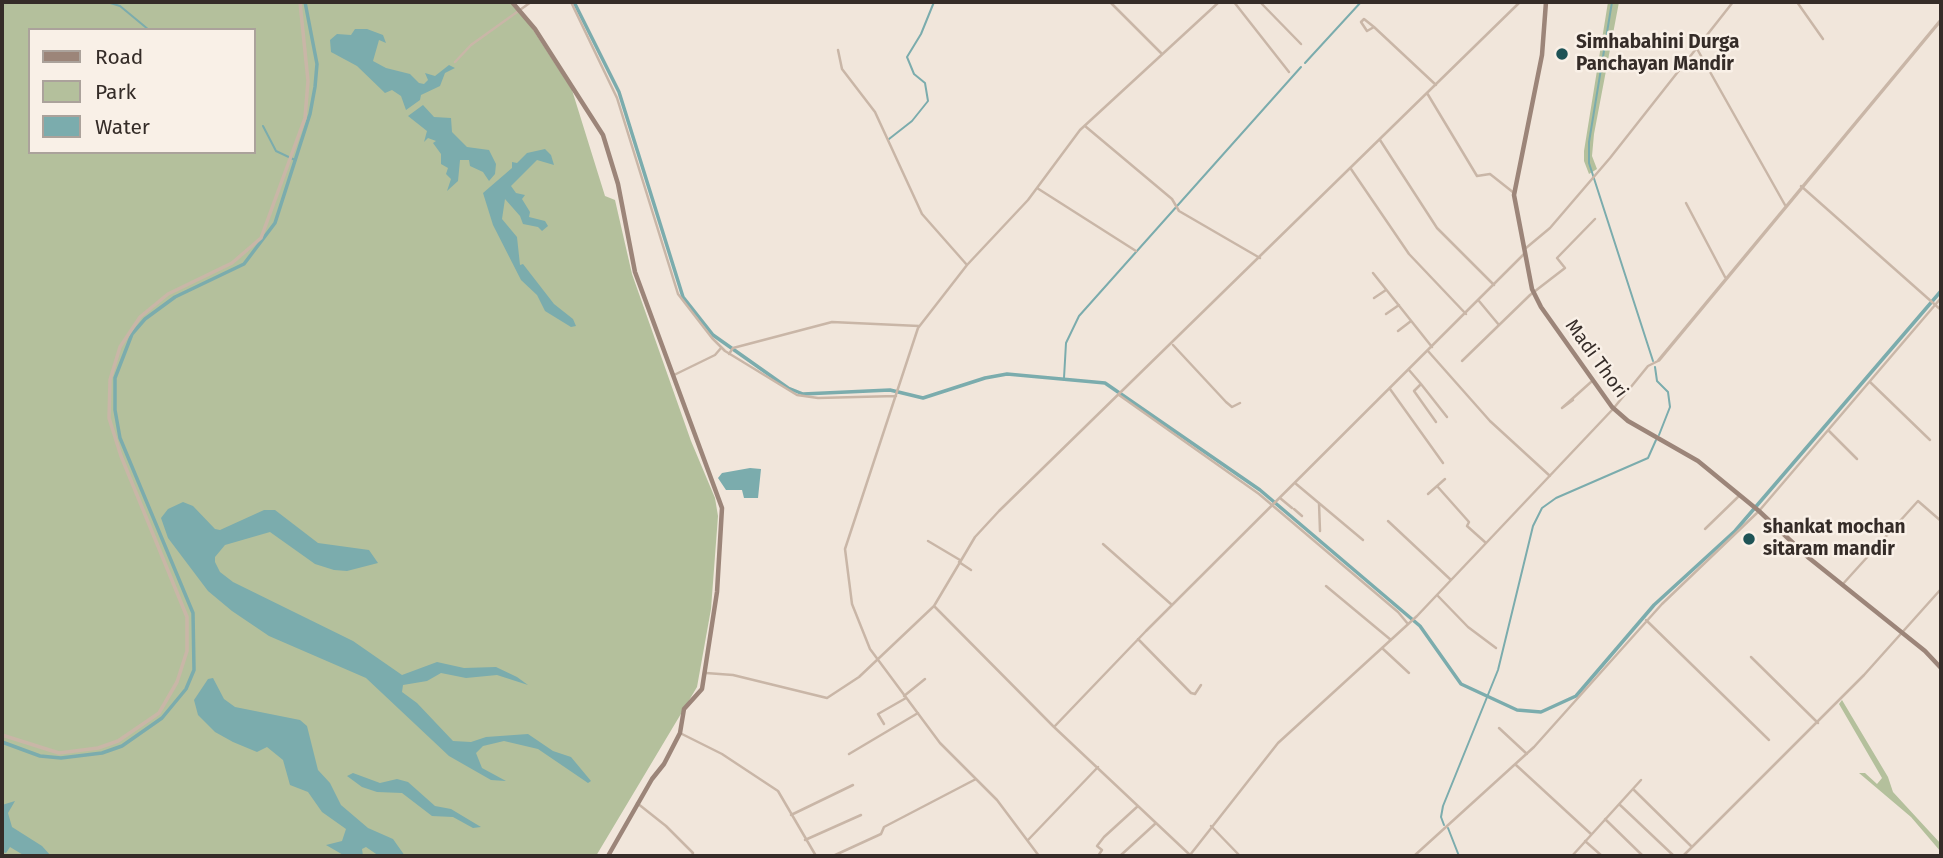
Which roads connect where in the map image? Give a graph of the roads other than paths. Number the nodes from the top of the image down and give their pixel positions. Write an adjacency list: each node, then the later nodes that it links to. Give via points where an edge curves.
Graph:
1 (300, 2): 128 (street, via 308,80 304,118 261,238 232,263 168,294 139,317 120,347 110,380 109,418 117,443 187,617 187,651 177,682 159,713 118,741 98,748 60,753)
2 (512, 2): 13 (main road)
3 (531, 2): 13 (street)
4 (570, 2): 57 (street, via 617,98 678,294)
5 (1110, 2): 20 (street)
6 (1219, 2): 20 (street)
7 (1234, 2): 22 (street)
8 (1260, 2): 17 (street)
9 (1520, 2): 23 (street)
10 (1546, 2): 30 (main road, Madi Thori, via 1542,55)
11 (1733, 2): 18 (street)
12 (1797, 2): 16 (street)
13 (519, 9): 21 (street); 63 (main road, via 603,135 635,272)
14 (1941, 20): 28 (street)
15 (1374, 27): 23 (street)
16 (1823, 39)
17 (1301, 44)
18 (1696, 47): 32 (street); 35 (street, via 1597,172)
19 (838, 50): 37 (street, via 841,67 875,112 922,214)
20 (1163, 55): 25 (street)
21 (455, 62)
22 (1289, 72)
23 (1436, 85): 24 (street)
24 (1427, 93): 26 (street); 30 (street, via 1477,176 1490,174)
25 (1085, 126): 29 (street); 36 (street, via 1179,211)
26 (1380, 140): 27 (street); 40 (street, via 1437,228)
27 (1351, 169): 36 (street); 50 (street, via 1409,254)
28 (1801, 186): 32 (street); 46 (street)
29 (1037, 188): 34 (street); 37 (street)
30 (1514, 193): 35 (main road, Madi Thori)
31 (1686, 203): 39 (street)
32 (1785, 205): 39 (street)
33 (1595, 219): 42 (street, via 1557,258 1564,268)
34 (1136, 251)
35 (1524, 252): 40 (street); 42 (main road, Madi Thori)
36 (1260, 258): 55 (street)
37 (967, 265): 53 (street)
38 (1373, 273): 41 (street)
39 (1726, 277): 60 (street)
40 (1494, 285): 45 (street)
41 (1385, 289): 43 (street); 47 (street)
42 (1533, 292): 52 (street); 64 (main road, Madi Thori)
43 (1374, 298)
44 (1941, 298): 46 (street)
45 (1479, 301): 50 (street); 52 (street)
46 (1935, 304): 48 (street); 65 (street)
47 (1399, 305): 49 (street); 51 (street)
48 (1941, 310)
49 (1386, 314)
50 (1466, 314): 56 (street)
51 (1411, 321): 54 (street); 56 (street)
52 (1499, 325): 61 (street)
53 (919, 327): 58 (street, via 832,322); 68 (street)
54 (1398, 331)
55 (1172, 344): 69 (street); 71 (street, via 1226,402 1232,407)
56 (1432, 347): 59 (street)
57 (722, 348): 58 (street); 63 (street)
58 (731, 351): 68 (street, via 785,390 804,397)
59 (1428, 351): 62 (street); 79 (street, via 1490,421)
60 (1659, 360): 72 (street, via 1648,366)
61 (1462, 361)
62 (1409, 370): 66 (street); 67 (street)
63 (674, 375): 117 (main road, via 722,515 714,622)
64 (1591, 382): 70 (street, via 1562,408); 72 (main road, Madi Thori)
65 (1870, 382): 75 (street); 76 (street)
66 (1421, 384): 73 (street); 74 (street, via 1414,391)
67 (1390, 389): 78 (street); 81 (street)
68 (896, 395): 115 (street, via 845,549 857,622)
69 (1119, 395): 87 (street); 98 (street, via 999,511)
70 (1573, 400)
71 (1240, 403)
72 (1613, 409): 79 (street); 84 (main road, Madi Thori, via 1698,461)
73 (1447, 417)
74 (1436, 422)
75 (1829, 430): 77 (street); 88 (street)
76 (1930, 440)
77 (1857, 459)
78 (1443, 463)
79 (1550, 476): 96 (street)
80 (1445, 479): 82 (street)
81 (1295, 483): 85 (street); 86 (street)
82 (1437, 486): 83 (street); 96 (street)
83 (1428, 494)
84 (1740, 495): 88 (main road, Madi Thori); 92 (street)
85 (1280, 498): 87 (street); 89 (street)
86 (1319, 503): 93 (street); 94 (street)
87 (1273, 505): 105 (street); 108 (street)
88 (1756, 508): 101 (main road, Madi Thori); 107 (street)
89 (1302, 516)
90 (1388, 521): 100 (street)
91 (1941, 522): 101 (street, via 1918,501)
92 (1705, 529)
93 (1320, 531)
94 (1363, 540)
95 (928, 541): 98 (street)
96 (1486, 543): 100 (street)
97 (1103, 544): 105 (street)
98 (960, 561): 99 (street); 106 (street)
99 (971, 570)
100 (1451, 580): 104 (street)
101 (1842, 585): 109 (main road, Madi Thori)
102 (1326, 586): 111 (street)
103 (1941, 589): 109 (street)
104 (1437, 595): 108 (street); 113 (street)
105 (1172, 605): 110 (street)
106 (934, 606): 115 (street); 125 (street)
107 (1646, 620): 129 (street); 131 (street)
108 (1409, 623): 111 (street)
109 (1903, 634): 116 (main road, Madi Thori); 123 (street)
110 (1138, 639): 120 (street, via 1191,693); 125 (street)
111 (1391, 640): 112 (street)
112 (1382, 648): 118 (street); 145 (street, via 1278,743)
113 (1496, 648)
114 (1751, 657): 123 (street)
115 (877, 662): 117 (street, via 827,698); 121 (street)
116 (1941, 668)
117 (703, 672): 127 (main road, via 702,689 684,709)
118 (1409, 673)
119 (925, 679): 121 (street)
120 (1202, 685)
121 (905, 697): 122 (street); 124 (street, via 878,714)
122 (918, 713): 130 (street); 134 (street)
123 (1818, 723): 150 (street)
124 (884, 724)
125 (1054, 727): 133 (street)
126 (1499, 728): 131 (street)
127 (680, 733): 138 (main road); 141 (street, via 778,791)
128 (2, 735)
129 (1769, 740)
130 (849, 754)
131 (1527, 754): 132 (street)
132 (1516, 765): 146 (street); 160 (street)
133 (1098, 767): 140 (street); 148 (street)
134 (976, 779): 148 (street); 155 (street)
135 (1642, 780): 137 (street)
136 (853, 785): 141 (street)
137 (1633, 789): 139 (street); 150 (street)
138 (637, 803): 152 (main road); 153 (street, via 666,826)
139 (1619, 804): 143 (street); 164 (street)
140 (1139, 806): 144 (street); 157 (street, via 1104,837 1097,846 1102,850)
141 (790, 815): 147 (street)
142 (861, 816): 147 (street)
143 (1605, 819): 146 (street); 163 (street)
144 (1156, 823): 151 (street); 158 (street)
145 (1211, 826): 158 (street); 159 (street)
146 (1591, 834): 149 (street)
147 (805, 839): 154 (street)
148 (1027, 841): 156 (street)
149 (1585, 841): 161 (street); 162 (street)
150 (1692, 847): 165 (street)
151 (1121, 855)
152 (608, 856)
153 (692, 856)
154 (816, 856)
155 (833, 856)
156 (1039, 856)
157 (1098, 856)
158 (1191, 856)
159 (1240, 856)
160 (1413, 856)
161 (1572, 856)
162 (1602, 856)
163 (1643, 856)
164 (1674, 856)
165 (1683, 856)

